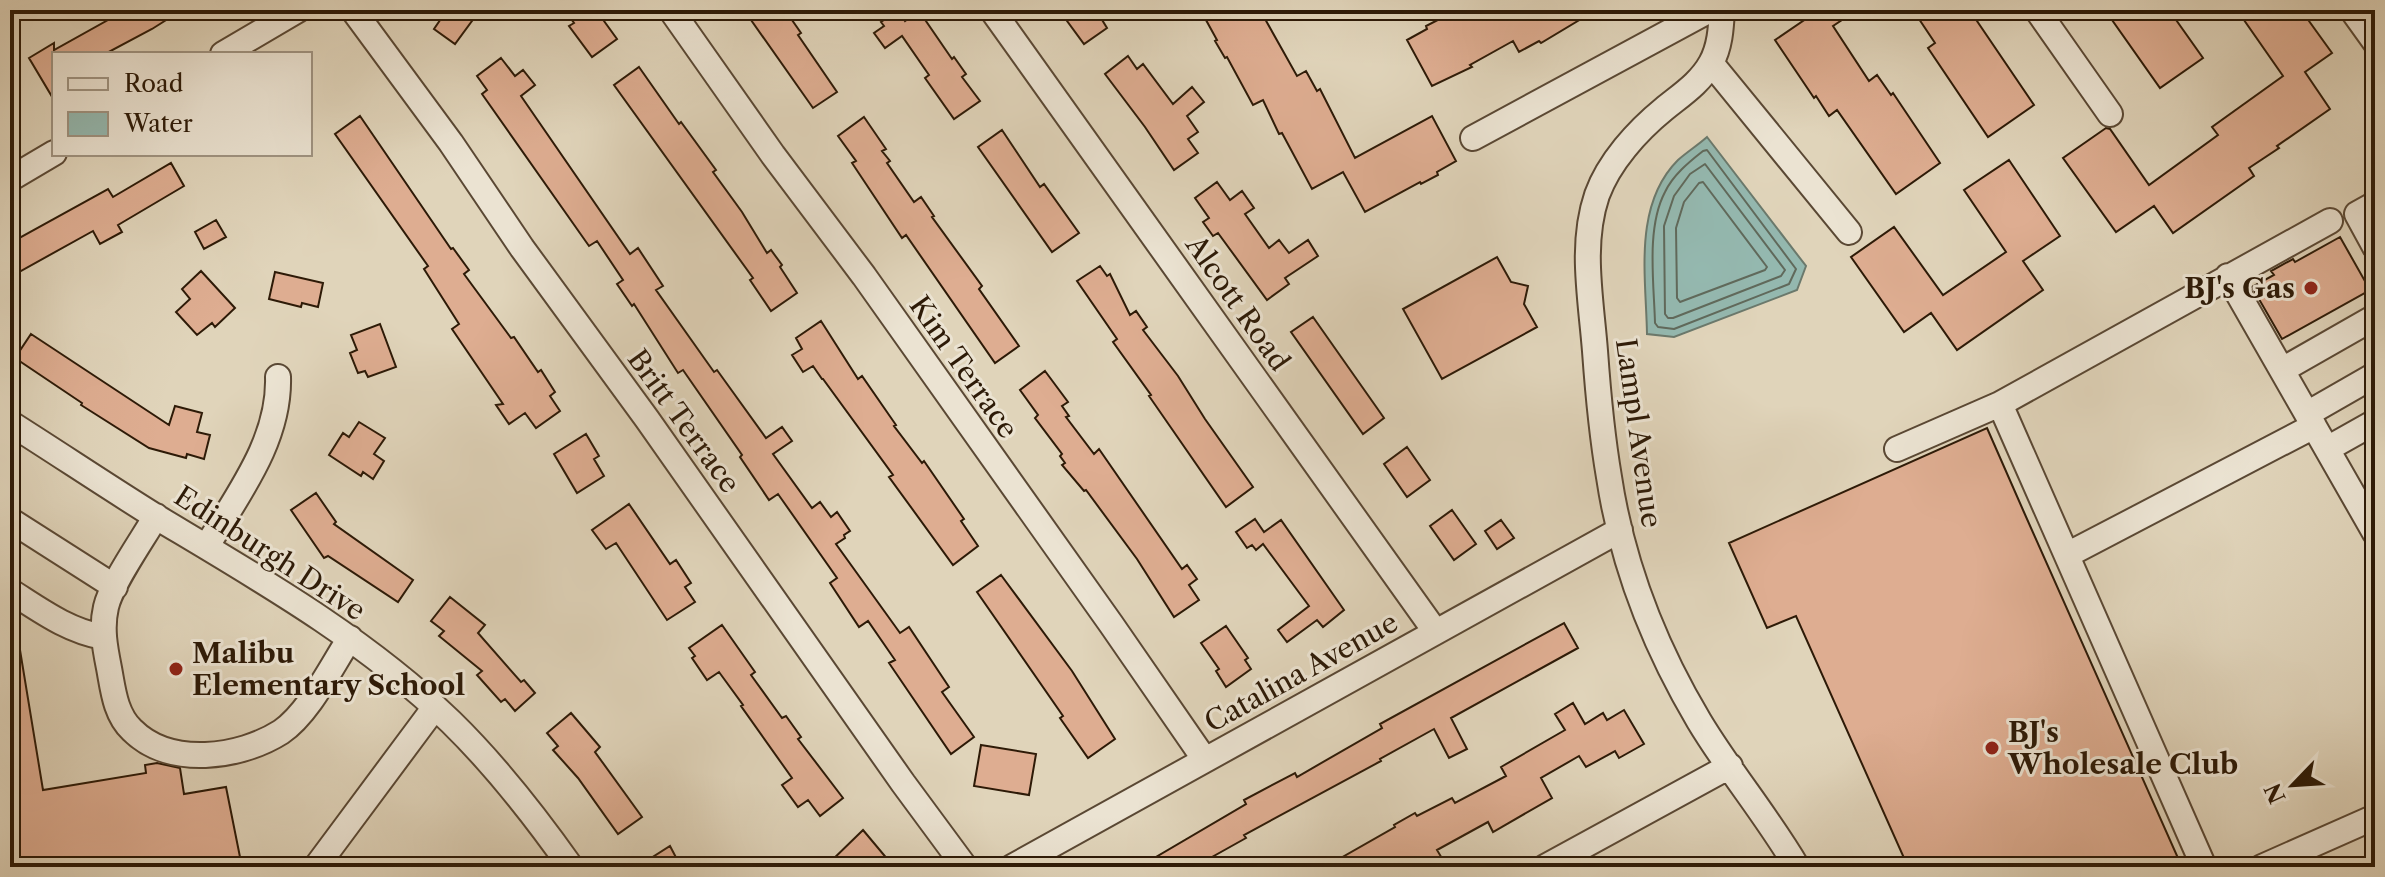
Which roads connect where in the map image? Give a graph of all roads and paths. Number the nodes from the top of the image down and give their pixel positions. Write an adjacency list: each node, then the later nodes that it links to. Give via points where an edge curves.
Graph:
1 (298, 10): 10 (street)
2 (353, 10): 48 (street, Britt Terrace)
3 (671, 10): 43 (street, Kim Terrace)
4 (992, 10): 39 (street, Alcott Road)
5 (1710, 10): 13 (street)
6 (1722, 10): 11 (street, Lampl Avenue)
7 (2037, 10): 12 (street)
8 (2352, 10): 9 (street)
9 (2375, 42)
10 (226, 52)
11 (1711, 63): 18 (street); 33 (street, Lampl Avenue, via 1697,83 1631,141 1611,167 1589,221 1599,395)
12 (2110, 114)
13 (1473, 138)
14 (52, 154): 15 (street)
15 (10, 179)
16 (2366, 209): 19 (street)
17 (2330, 221): 20 (street)
18 (1849, 232)
19 (2375, 247)
20 (2228, 276): 22 (street); 25 (street)
21 (2375, 317): 22 (street)
22 (2282, 370): 26 (street)
23 (2375, 375): 26 (street)
24 (278, 377): 35 (street, via 267,443)
25 (2000, 404): 29 (street); 36 (street)
26 (2311, 420): 30 (street); 36 (street)
27 (2375, 422): 30 (street)
28 (10, 423): 31 (street, Edinburgh Drive)
29 (1897, 449)
30 (2327, 449): 34 (street)
31 (156, 516): 35 (street, Edinburgh Drive); 37 (street)
32 (10, 520): 37 (street)
33 (1620, 530): 39 (street, Catalina Avenue); 44 (street, Lampl Avenue, via 1644,608 1672,672)
34 (2375, 533)
35 (207, 546): 41 (street, Edinburgh Drive)
36 (2067, 555): 52 (street)
37 (115, 587): 40 (street, via 106,607)
38 (10, 591): 40 (street, via 84,634)
39 (1435, 631): 43 (street, Catalina Avenue)
40 (103, 637): 41 (street, via 114,697 131,730 173,753 196,755 236,751 283,730 300,715)
41 (350, 638): 42 (street, Edinburgh Drive)
42 (435, 707): 46 (street); 47 (street, Edinburgh Drive, via 499,773)
43 (1205, 760): 49 (street, Catalina Avenue)
44 (1730, 766): 50 (street); 51 (street, Lampl Avenue)
45 (2375, 817): 53 (street)
46 (316, 867)
47 (571, 867)
48 (965, 867)
49 (1012, 867)
50 (1545, 867)
51 (1797, 867)
52 (2204, 867)
53 (2262, 867)

